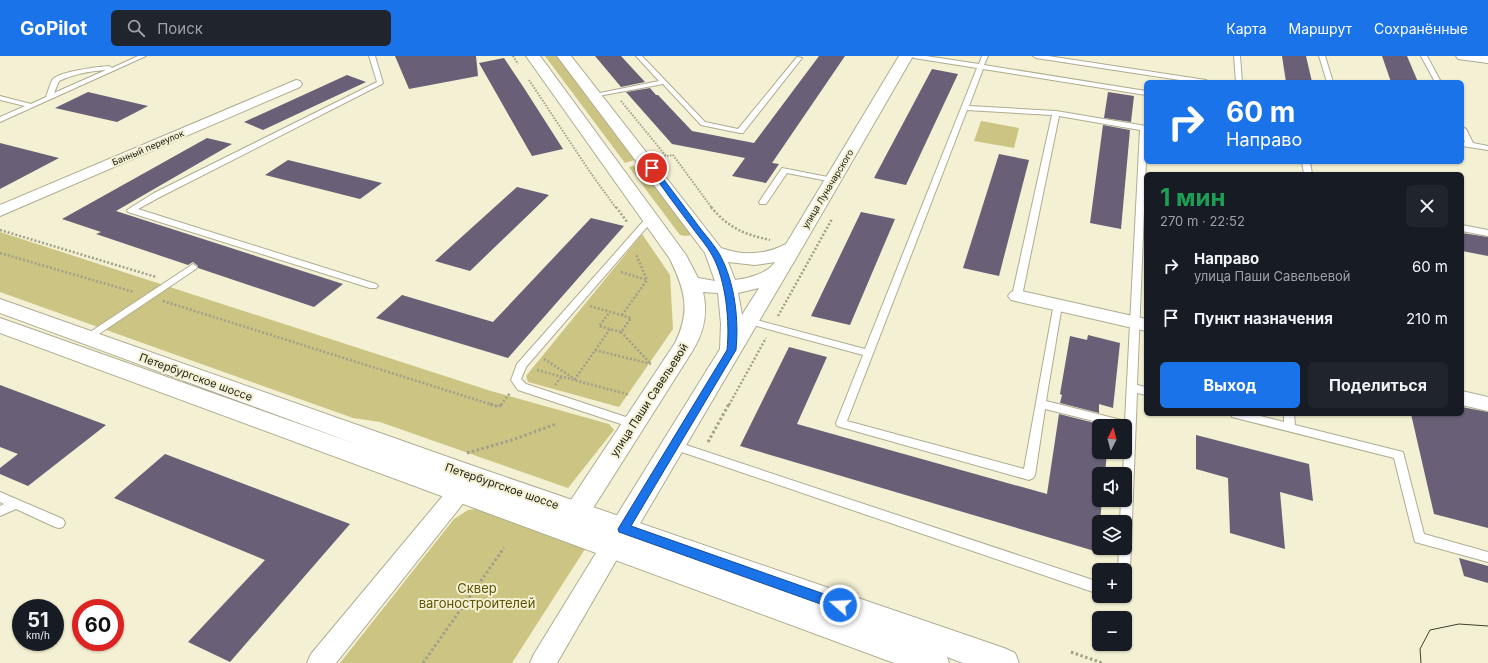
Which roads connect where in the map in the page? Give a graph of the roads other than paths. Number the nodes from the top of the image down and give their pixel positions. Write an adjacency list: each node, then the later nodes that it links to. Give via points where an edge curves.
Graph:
1 (143, 56): 17 (lane)
2 (372, 56): 49 (lane, via 380,83 131,210 228,244)
3 (533, 56): 41 (main road, улица Паши Савельевой)
4 (564, 56): 25 (main road)
5 (639, 56): 22 (lane)
6 (906, 56): 38 (main road, улица Луначарского)
7 (914, 56): 16 (lane)
8 (985, 56): 16 (lane)
9 (1036, 56): 18 (lane)
10 (1237, 56): 19 (lane)
11 (1322, 56): 20 (lane)
12 (1424, 56): 21 (lane)
13 (1463, 56): 15 (main road)
14 (799, 58): 22 (lane, via 740,131 703,124)
15 (1488, 60)
16 (981, 67): 24 (lane); 29 (lane)
17 (117, 68): 27 (lane); 27 (lane, via 80,71 66,75 56,80)
18 (1193, 80)
19 (1239, 80)
20 (1329, 80)
21 (1437, 80)
22 (664, 82): 25 (lane)
23 (296, 84): 40 (street, Банный переулок)
24 (1144, 93)
25 (595, 96): 45 (main road)
26 (0, 98): 28 (lane)
27 (49, 98): 28 (lane)
28 (31, 106): 31 (lane)
29 (964, 108): 30 (lane); 59 (lane)
30 (1056, 113): 32 (lane); 51 (lane)
31 (0, 120)
32 (1144, 129)
33 (1464, 133): 35 (lane)
34 (1464, 144): 35 (lane)
35 (1470, 146): 36 (lane)
36 (1488, 148)
37 (1144, 178): 55 (lane)
38 (833, 180): 39 (lane, via 785,170); 44 (main road, улица Луначарского)
39 (763, 202)
40 (0, 211)
41 (650, 219): 48 (main road, улица Паши Савельевой, via 679,259); 69 (lane, via 521,366 516,380 522,387)
42 (1464, 228): 43 (lane)
43 (1488, 233)
44 (794, 247): 45 (main road, via 777,256 756,259 734,258); 47 (main road, улица Луначарского)
45 (714, 252): 50 (main road)
46 (193, 267): 57 (lane)
47 (781, 268): 50 (main road, via 756,282); 54 (main road, улица Луначарского)
48 (691, 283): 50 (main road); 69 (main road, улица Паши Савельевой, via 696,307 692,332 685,345)
49 (373, 286)
50 (727, 288): 58 (main road, via 732,318)
51 (1017, 296): 52 (street)
52 (1057, 305): 55 (street); 63 (lane)
53 (0, 306): 57 (main road, Петербургское шоссе)
54 (749, 321): 58 (main road); 59 (lane)
55 (1141, 324): 60 (lane)
56 (0, 325): 73 (main road, Петербургское шоссе)
57 (88, 338): 73 (main road, Петербургское шоссе)
58 (731, 350): 71 (main road)
59 (868, 353): 63 (lane, via 841,423 1029,475)
60 (1132, 388): 61 (lane); 68 (lane)
61 (1144, 391)
62 (1464, 398): 64 (street)
63 (1041, 404): 67 (lane)
64 (1488, 404)
65 (1244, 416): 70 (lane)
66 (1289, 416): 70 (lane)
67 (1102, 419)
68 (1131, 419)
69 (624, 420): 77 (main road, улица Паши Савельевой)
70 (1290, 427): 81 (lane, via 1399,455 1418,538)
71 (674, 445): 80 (main road); 82 (lane)
72 (1129, 459): 78 (lane)
73 (466, 484): 77 (main road, Петербургское шоссе); 80 (main road, Петербургское шоссе); 83 (street)
74 (0, 497): 75 (lane)
75 (15, 504): 76 (lane); 79 (lane)
76 (0, 511)
77 (576, 512): 80 (main road); 80 (main road, Петербургское шоссе)
78 (1127, 515)
79 (59, 523)
80 (608, 538): 84 (street); 85 (main road, Петербургское шоссе); 86 (main road, Петербургское шоссе)
81 (1488, 557)
82 (1092, 586)
83 (320, 663)
84 (543, 663)
85 (934, 663)
86 (1004, 663)

